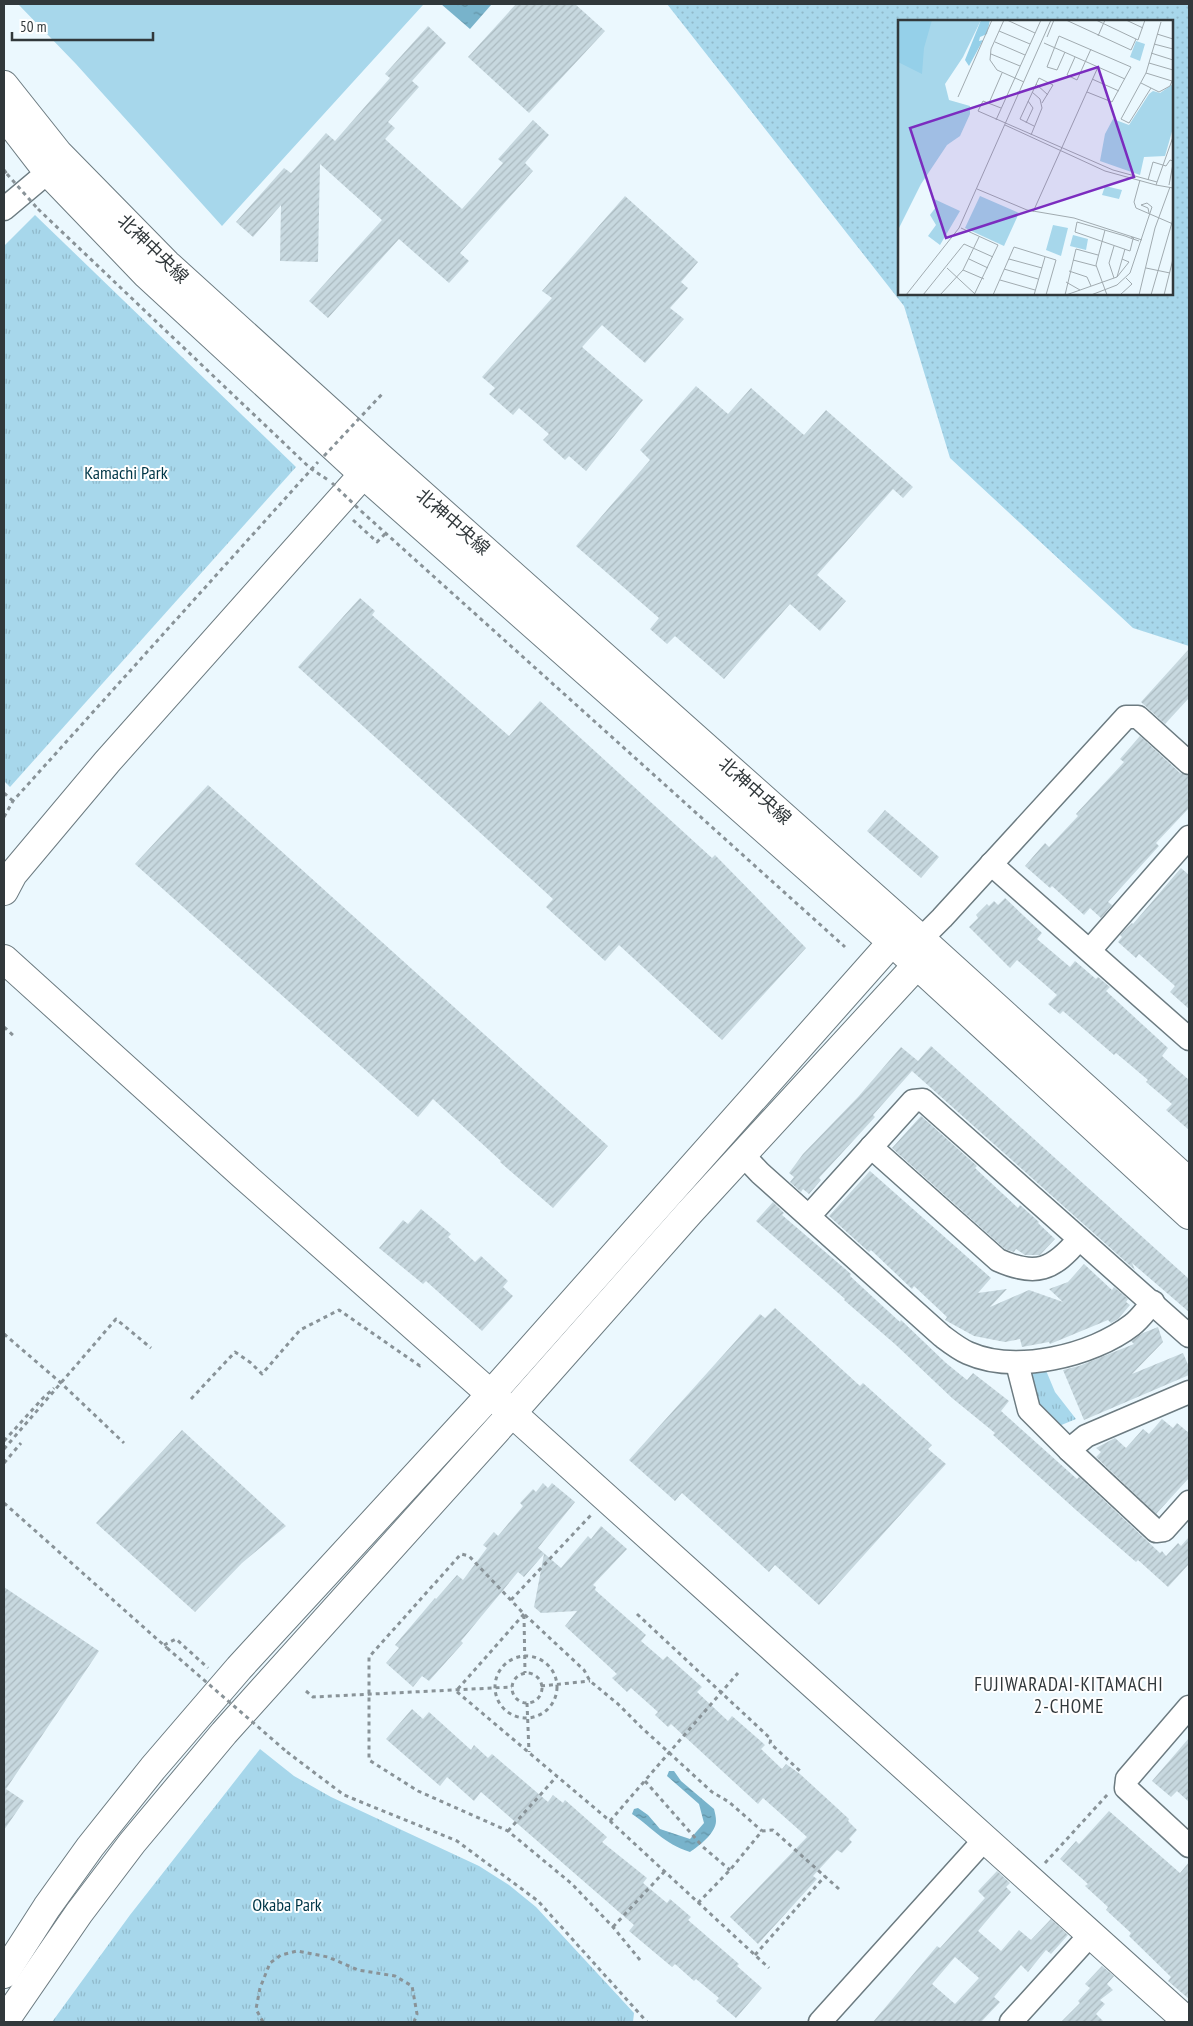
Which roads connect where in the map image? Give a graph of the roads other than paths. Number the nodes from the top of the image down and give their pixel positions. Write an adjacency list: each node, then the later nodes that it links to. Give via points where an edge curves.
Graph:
1 (4, 86): 5 (street, 北神中央線, via 58,153)
2 (4, 115): 3 (street, 北神中央線)
3 (48, 172): 4 (street); 5 (street, 北神中央線, via 147,275)
4 (4, 209)
5 (371, 465): 9 (street, via 106,762 13,874); 10 (street, 北神中央線); 11 (street)
6 (1189, 763): 8 (street, via 1138,717 1126,717)
7 (1186, 847): 12 (street)
8 (991, 864): 10 (street); 12 (street)
9 (4, 891)
10 (921, 939): 11 (street); 14 (street); 18 (street, 北神中央線)
11 (892, 942): 14 (street); 26 (street)
12 (1090, 950): 15 (street)
13 (4, 959): 26 (street)
14 (916, 966): 17 (street); 19 (street)
15 (1189, 1039)
16 (871, 1147): 20 (street); 21 (street, via 998,1260 1015,1268 1033,1270 1049,1265 1065,1255); 21 (street, via 913,1101 923,1100)
17 (742, 1154): 20 (street); 27 (street)
18 (1189, 1182)
19 (1189, 1215)
20 (809, 1216): 24 (street, via 942,1336 967,1353)
21 (1079, 1239): 22 (street)
22 (1153, 1302): 23 (street); 24 (street, via 1134,1324 1114,1337 1060,1358)
23 (1189, 1336)
24 (1017, 1363): 28 (street, via 1030,1410)
25 (1189, 1392): 28 (street, via 1086,1436)
26 (491, 1394): 27 (street); 34 (street, via 240,1668 153,1768 90,1847)
27 (512, 1413): 31 (street); 35 (street, via 224,1732 132,1843)
28 (1069, 1450): 29 (street, via 1156,1531 1164,1530)
29 (1189, 1502)
30 (1189, 1706): 32 (street, via 1126,1779 1126,1788)
31 (985, 1839): 33 (street); 36 (street)
32 (1189, 1846)
33 (1090, 1935): 37 (street); 38 (street)
34 (4, 1974)
35 (4, 2022)
36 (820, 2022)
37 (1011, 2022)
38 (1188, 2022)

